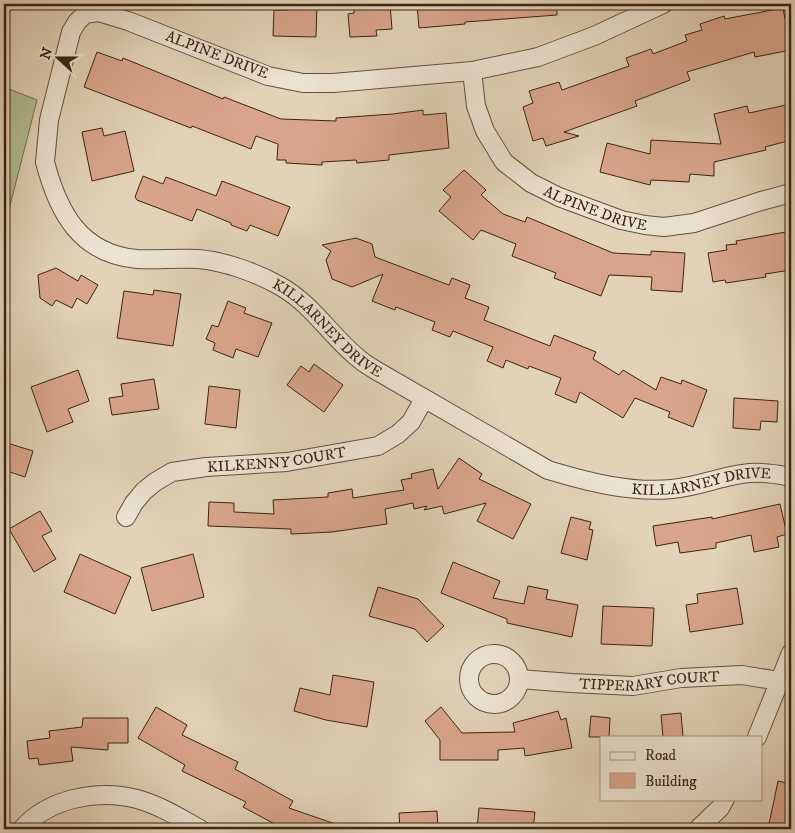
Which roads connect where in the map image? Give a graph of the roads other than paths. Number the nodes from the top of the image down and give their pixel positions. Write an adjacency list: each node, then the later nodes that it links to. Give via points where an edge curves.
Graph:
1 (663, 4): 3 (street, ALPINE DRIVE, via 594,36 538,57)
2 (85, 14): 3 (street, ALPINE DRIVE, via 98,12 128,21 268,76 303,83); 5 (street, KILLARNEY DRIVE, via 71,32 49,120 45,162 63,212 82,237 104,251 134,258 198,259 228,265 281,286 302,301 358,359)
3 (472, 71): 4 (street, ALPINE DRIVE, via 476,106 485,131 504,162 531,183 559,197 622,220 664,227 694,223)
4 (791, 194)
5 (424, 399): 6 (street, KILLARNEY DRIVE, via 548,470 577,479 642,490 673,490 746,472 766,472); 7 (street, KILKENNY COURT, via 410,422 378,446 287,462 172,472 144,491)
6 (791, 478)
7 (126, 517)
8 (791, 653): 10 (street)
9 (519, 679): 10 (street, TIPPERARY COURT, via 633,686 681,678 742,675)
10 (779, 681): 11 (street)
11 (757, 736)
12 (724, 800): 15 (street)
13 (22, 829): 14 (street, via 44,811 64,802 83,796 105,795 136,799)
14 (200, 829)
15 (700, 829)

